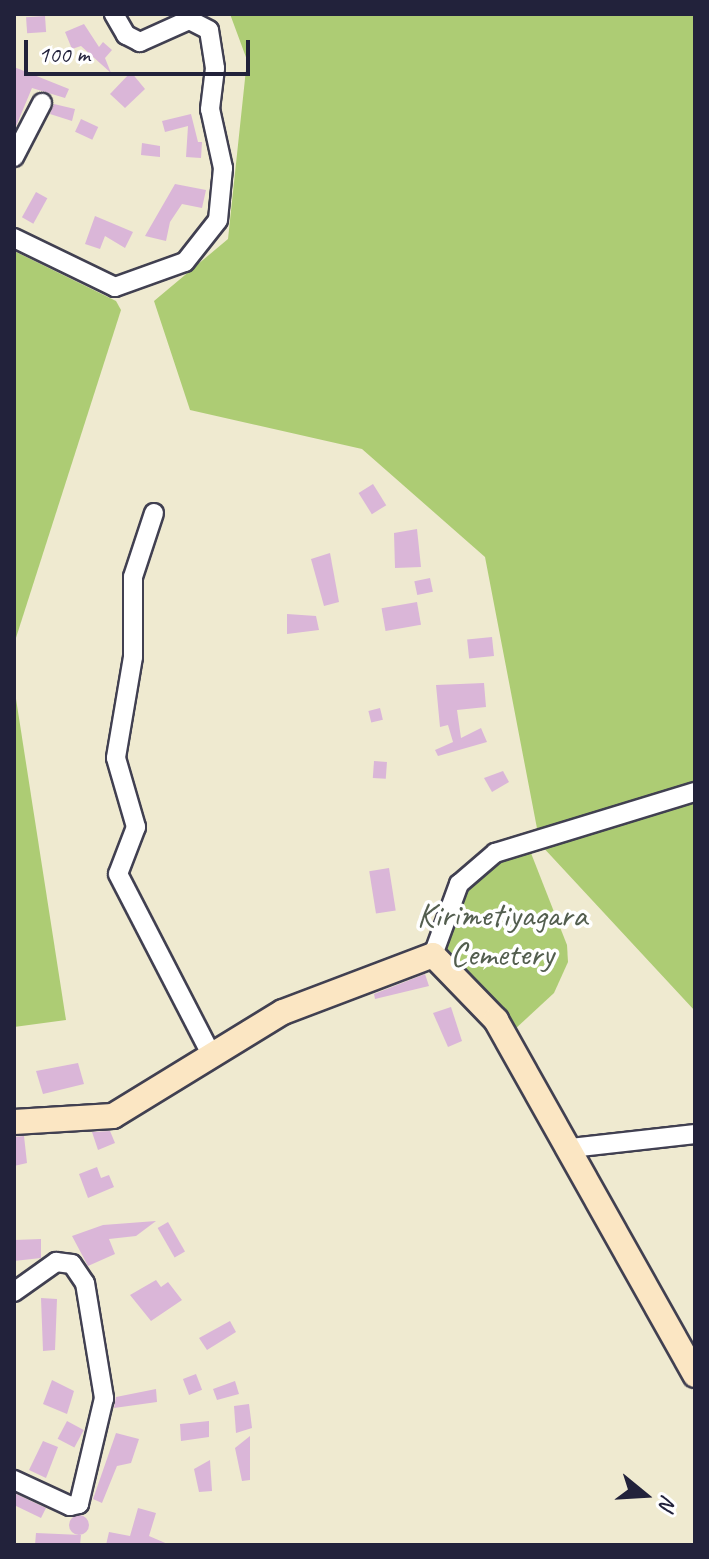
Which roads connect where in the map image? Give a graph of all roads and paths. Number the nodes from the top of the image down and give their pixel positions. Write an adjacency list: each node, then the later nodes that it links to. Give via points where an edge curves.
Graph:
1 (114, 14): 4 (street, via 126,35 140,42 189,20 209,30 215,68 210,109 223,168 218,220 185,262 115,287)
2 (42, 103): 3 (street)
3 (14, 157)
4 (14, 238)
5 (154, 513): 8 (street, via 133,577 133,657 116,758 136,827 118,874)
6 (695, 792): 7 (street, via 495,853 459,884)
7 (433, 955): 8 (street, via 283,1012); 11 (street, via 496,1020)
8 (210, 1052): 9 (street, via 113,1116)
9 (14, 1122)
10 (695, 1134): 11 (street)
11 (571, 1148): 13 (street)
12 (14, 1292): 14 (street, via 56,1262 72,1264 85,1283 104,1398 79,1504 70,1506)
13 (695, 1375)
14 (14, 1480)

